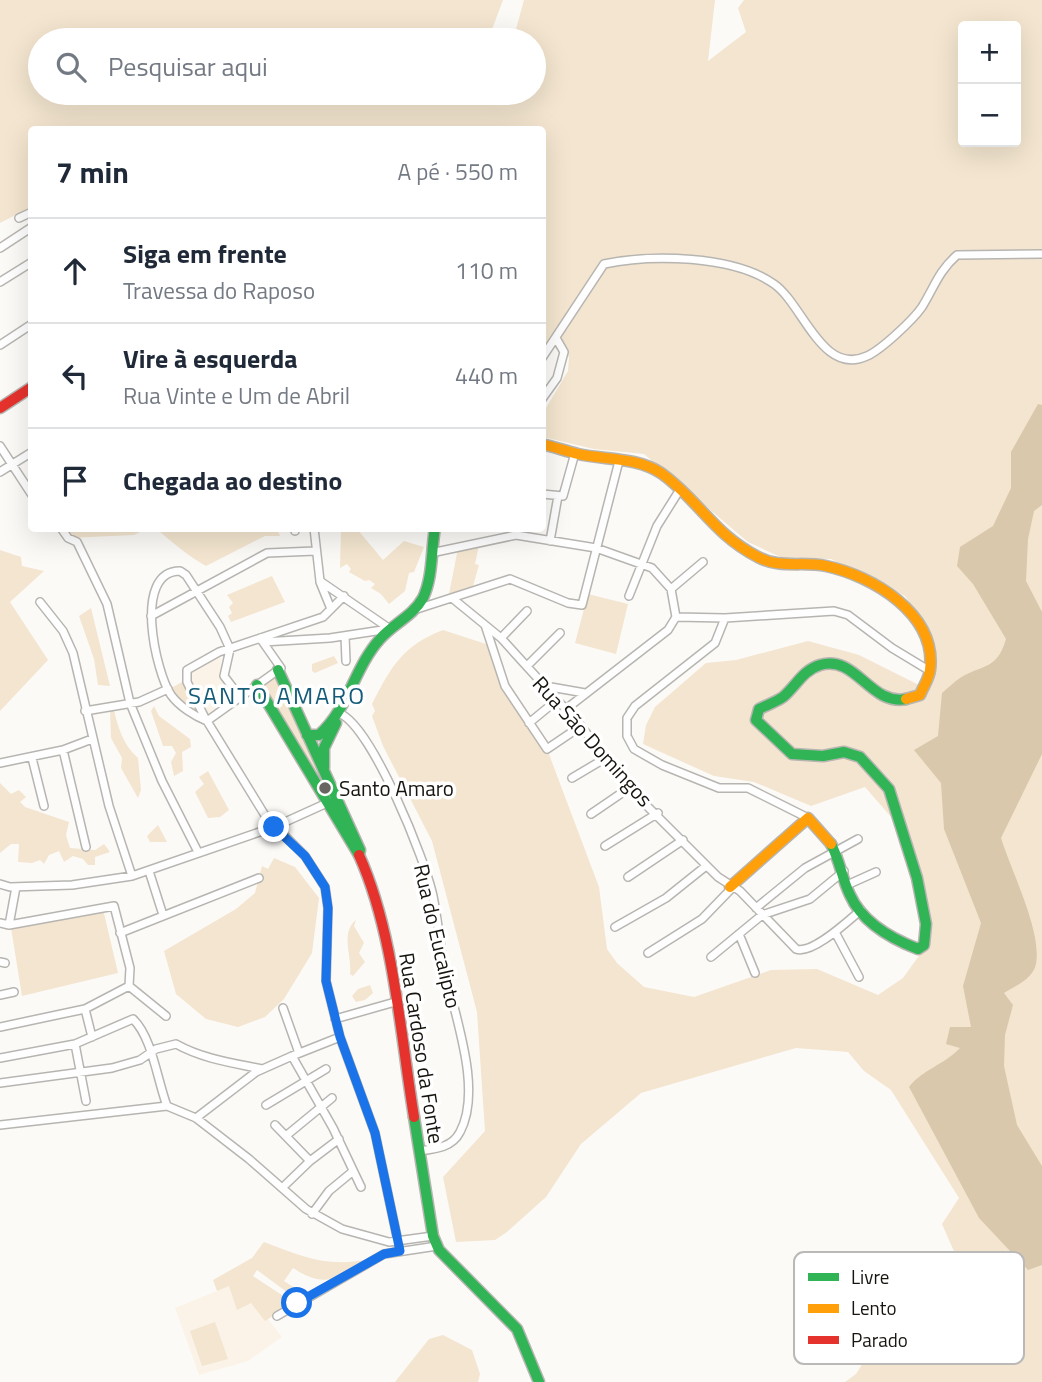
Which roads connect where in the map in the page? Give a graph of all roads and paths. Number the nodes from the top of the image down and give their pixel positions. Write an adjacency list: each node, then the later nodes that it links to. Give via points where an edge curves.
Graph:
1 (28, 214): 2 (street)
2 (19, 218)
3 (28, 230): 4 (street)
4 (0, 248)
5 (1042, 254): 9 (street, via 957,255 942,269 922,307 868,356 855,360 839,358 820,343 790,299 774,284 743,269 636,257 604,264)
6 (28, 264): 7 (street)
7 (0, 282)
8 (28, 327): 10 (street)
9 (556, 338): 11 (street); 13 (street, via 564,352 557,378)
10 (0, 345)
11 (546, 352)
12 (28, 390): 14 (street)
13 (546, 393)
14 (0, 408)
15 (546, 445): 17 (street)
16 (0, 446): 20 (street)
17 (575, 453): 19 (street); 25 (street, via 563,496)
18 (28, 455): 20 (street)
19 (619, 461): 23 (street, via 652,468); 30 (street)
20 (13, 465): 21 (street); 22 (street)
21 (0, 472)
22 (28, 489)
23 (679, 491): 34 (street, via 657,526); 58 (street, via 715,529 769,562 791,567 822,565 853,574 887,593 911,612 923,633)
24 (546, 494): 25 (street)
25 (558, 496): 29 (street)
26 (63, 532): 65 (street, via 77,542 107,604)
27 (314, 532): 31 (street)
28 (434, 532): 32 (street)
29 (551, 541): 30 (street); 32 (street, via 516,535)
30 (596, 548): 34 (street); 40 (street, via 582,605 510,579)
31 (315, 551): 35 (street); 37 (street, via 267,553)
32 (430, 553): 43 (street, via 426,591)
33 (703, 562): 36 (street)
34 (642, 563): 36 (street); 39 (street)
35 (320, 581): 38 (street); 42 (street)
36 (671, 589): 46 (street)
37 (197, 590): 45 (street); 45 (street, via 180,571 168,574 151,596); 54 (street)
38 (344, 596): 42 (street); 49 (street)
39 (629, 596)
40 (452, 598): 43 (street); 48 (street, Rua São Domingos)
41 (40, 603): 67 (street, via 68,640)
42 (331, 609): 53 (street, via 323,617)
43 (417, 609): 49 (street)
44 (527, 611): 52 (street)
45 (151, 616): 61 (street)
46 (676, 617): 47 (street); 62 (street, via 668,631)
47 (725, 618): 58 (street, via 835,611 848,615); 85 (street, via 715,643 635,706 627,718 627,736 634,748 662,765 719,788 748,788)
48 (484, 624): 52 (street, Rua São Domingos); 70 (street, via 505,686)
49 (390, 629): 51 (street); 68 (street, via 364,661)
50 (560, 633): 56 (street)
51 (345, 636): 53 (street); 55 (street)
52 (501, 638): 56 (street, Rua São Domingos)
53 (261, 640): 54 (street); 57 (street, Rua Cardoso da Fonte, via 281,668)
54 (230, 649): 63 (street, via 224,676); 69 (street, via 187,670 187,682)
55 (346, 661)
56 (527, 666): 60 (street, Rua São Domingos)
57 (278, 670): 59 (street); 72 (street, Rua Cardoso da Fonte)
58 (930, 671): 105 (street, via 920,695 907,701 888,701 846,668 828,663 812,667 782,698 758,709 756,720 792,754 852,754 870,765 893,796 923,905 924,945 918,949 901,942)
59 (257, 685): 63 (street); 81 (street, Rua Cardoso da Fonte)
60 (544, 686): 62 (street); 64 (street, Rua São Domingos)
61 (168, 689): 65 (street); 69 (street, via 175,700)
62 (585, 692): 66 (street)
63 (240, 698): 69 (street)
64 (557, 700): 66 (street, Rua São Domingos); 70 (street)
65 (130, 703): 67 (street); 91 (street)
66 (566, 709): 71 (street, Rua São Domingos)
67 (85, 711): 73 (street)
68 (340, 715): 72 (street, via 319,735); 78 (street, via 324,748); 147 (street, Rua do Eucalipto, via 360,730 413,832 433,894 466,1060 467,1105 462,1129 446,1146)
69 (206, 721): 86 (street)
70 (529, 723): 71 (street, via 547,749)
71 (581, 726): 76 (street, Rua São Domingos)
72 (307, 735): 78 (street, Rua Cardoso da Fonte)
73 (92, 740): 74 (street); 97 (street)
74 (63, 750): 75 (street); 90 (street)
75 (32, 758): 77 (street); 82 (street)
76 (604, 760): 79 (street); 80 (street, Rua São Domingos)
77 (0, 763)
78 (324, 774): 81 (street, Rua Cardoso da Fonte)
79 (572, 778)
80 (629, 788): 83 (street, Rua São Domingos); 84 (street)
81 (331, 800): 86 (street); 120 (street, Rua Cardoso da Fonte, via 359,855 378,909)
82 (44, 806)
83 (658, 813): 88 (street, Rua São Domingos); 89 (street)
84 (591, 814)
85 (808, 818): 92 (street); 103 (street)
86 (274, 827): 91 (street); 124 (street, via 305,856 325,887 326,981)
87 (858, 839): 92 (street)
88 (683, 840): 93 (street, Rua São Domingos); 98 (street)
89 (605, 846)
90 (86, 847)
91 (198, 852): 94 (street)
92 (834, 853): 95 (street); 104 (street, via 805,868)
93 (706, 866): 103 (street, Rua São Domingos); 109 (street, via 666,898)
94 (149, 871): 97 (street); 106 (street)
95 (844, 871): 101 (street); 104 (street, via 810,899)
96 (876, 872): 101 (street)
97 (132, 876): 102 (street)
98 (628, 877)
99 (258, 878): 106 (street)
100 (0, 884): 102 (street)
101 (847, 885): 105 (street)
102 (16, 887): 108 (street)
103 (732, 888): 104 (street, Rua São Domingos); 113 (street, via 702,919)
104 (760, 911): 110 (street, Rua São Domingos, via 798,951); 112 (street)
105 (861, 911): 110 (street)
106 (163, 915): 111 (street)
107 (0, 923): 108 (street)
108 (9, 925): 111 (street, via 114,906)
109 (615, 928)
110 (835, 932): 116 (street)
111 (120, 933): 117 (street, via 130,968)
112 (739, 934): 114 (street); 115 (street)
113 (648, 953)
114 (711, 957)
115 (755, 973)
116 (859, 977)
117 (129, 986): 122 (street); 123 (street)
118 (14, 992): 119 (street)
119 (0, 995)
120 (395, 1002): 124 (street); 147 (street, Rua Cardoso da Fonte)
121 (283, 1008): 130 (street)
122 (85, 1009): 125 (street); 126 (street)
123 (166, 1016)
124 (335, 1019): 127 (street)
125 (4, 1026)
126 (92, 1037): 128 (street); 129 (street, via 133,1019 150,1042)
127 (340, 1037): 130 (street); 153 (street, via 375,1133)
128 (75, 1045): 131 (street); 134 (street)
129 (149, 1053): 132 (street, via 176,1044 192,1053); 134 (street, via 140,1060); 139 (street)
130 (295, 1054): 132 (street); 135 (street)
131 (0, 1058)
132 (262, 1069): 142 (street)
133 (326, 1069): 135 (street)
134 (82, 1071): 136 (street); 138 (street)
135 (303, 1080): 140 (street); 141 (street)
136 (0, 1083)
137 (332, 1098): 141 (street)
138 (86, 1101)
139 (167, 1105): 142 (street); 143 (street)
140 (266, 1105)
141 (320, 1108): 145 (street); 146 (street)
142 (195, 1118): 151 (street)
143 (0, 1125)
144 (275, 1125): 145 (street)
145 (287, 1135): 148 (street)
146 (339, 1139): 148 (street); 149 (street)
147 (419, 1151): 154 (street, Rua Cardoso da Fonte)
148 (310, 1161): 151 (street)
149 (352, 1172): 150 (street); 152 (street, via 329,1191)
150 (361, 1187)
151 (282, 1188): 152 (street)
152 (312, 1214): 153 (street, via 357,1234)
153 (398, 1241): 154 (street); 155 (street)
154 (437, 1244): 155 (street); 157 (street, via 517,1329)
155 (400, 1251): 156 (street, via 384,1254)
156 (277, 1316)
157 (539, 1382)

